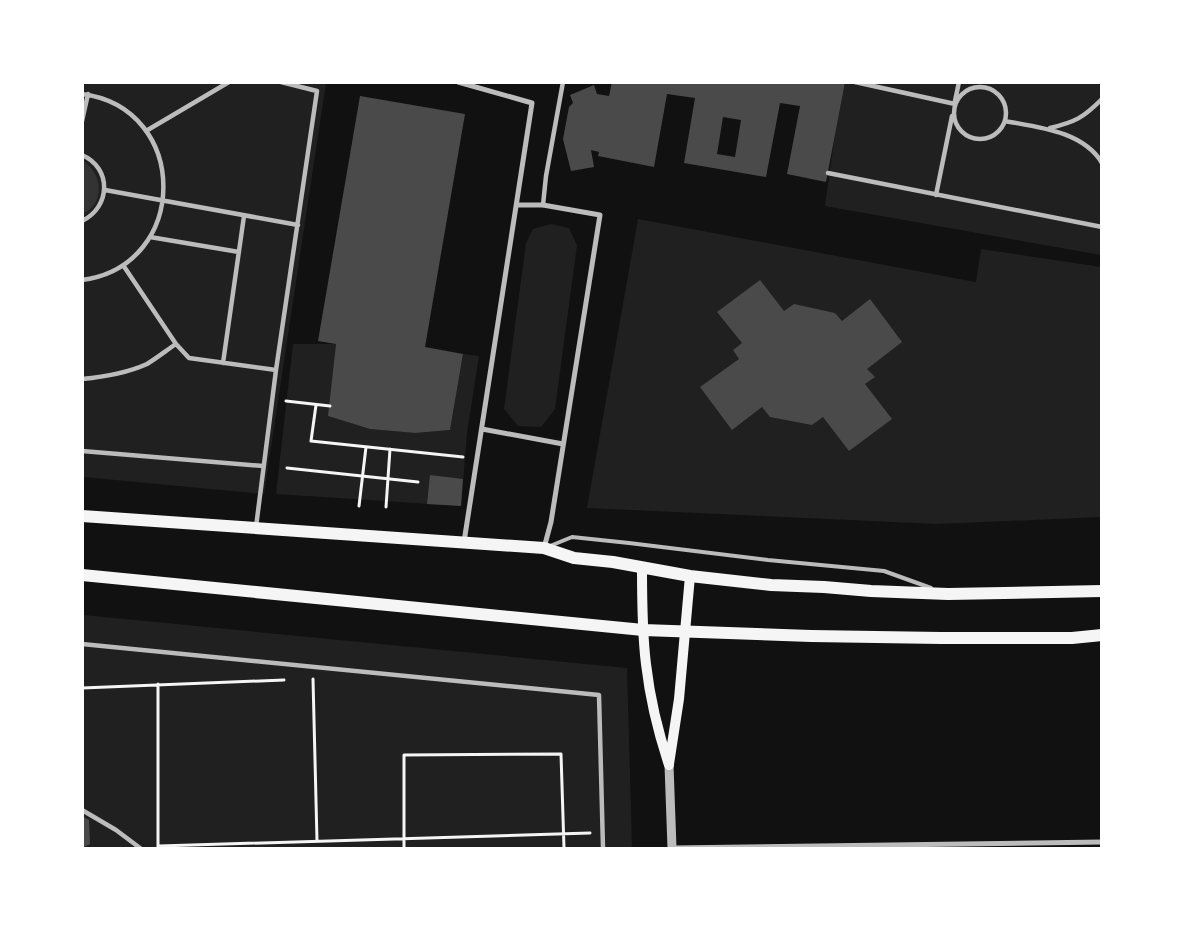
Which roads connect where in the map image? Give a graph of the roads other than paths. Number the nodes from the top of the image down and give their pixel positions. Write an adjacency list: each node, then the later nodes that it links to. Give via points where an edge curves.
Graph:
1 (229, 82): 13 (street)
2 (281, 82): 24 (street, via 317,92)
3 (458, 82): 20 (street, via 532,103)
4 (563, 82): 21 (street)
5 (855, 82): 9 (street)
6 (959, 82): 9 (street)
7 (85, 94): 10 (street); 13 (street, via 119,106)
8 (1102, 100): 12 (street, via 1085,116)
9 (955, 104): 11 (street, via 965,91 988,88 1005,105); 11 (street, via 956,124 971,137 991,136); 18 (street)
10 (82, 121)
11 (1004, 121): 12 (street)
12 (1046, 129): 15 (street, via 1082,144)
13 (146, 131): 19 (street, via 162,166)
14 (82, 155): 17 (street, via 99,168)
15 (1102, 163)
16 (828, 174): 18 (street)
17 (105, 190): 19 (street); 23 (street, via 99,208)
18 (936, 195): 25 (street)
19 (163, 202): 22 (street); 26 (street)
20 (517, 205): 21 (street); 34 (street)
21 (543, 205): 35 (street, via 600,215)
22 (244, 216): 24 (street); 27 (street)
23 (82, 221)
24 (298, 225): 32 (street)
25 (1102, 227)
26 (150, 237): 27 (street); 28 (street)
27 (239, 252): 31 (street)
28 (123, 266): 29 (street); 30 (street)
29 (82, 280)
30 (176, 344): 31 (street, via 189,358); 33 (street, via 147,364)
31 (223, 363): 32 (street)
32 (276, 370): 37 (street)
33 (82, 379)
34 (482, 429): 35 (street); 40 (street)
35 (563, 444): 41 (street)
36 (82, 450): 37 (street)
37 (264, 466): 39 (street)
38 (82, 516): 39 (main road)
39 (256, 529): 40 (main road)
40 (464, 542): 41 (main road)
41 (544, 548): 42 (main road, via 574,558); 46 (lane, via 572,537 884,571)
42 (642, 568): 44 (main road); 47 (main road)
43 (82, 575): 47 (main road)
44 (690, 576): 46 (main road); 48 (main road)
45 (1102, 591): 46 (main road)
46 (948, 594)
47 (643, 630): 48 (main road); 51 (main road, via 651,701)
48 (686, 631): 49 (main road, via 941,638); 51 (main road)
49 (1102, 635)
50 (82, 644): 55 (street, via 599,695)
51 (669, 765): 56 (street)
52 (82, 810): 54 (street)
53 (1102, 842): 56 (street)
54 (140, 848)
55 (603, 848)
56 (672, 848)

